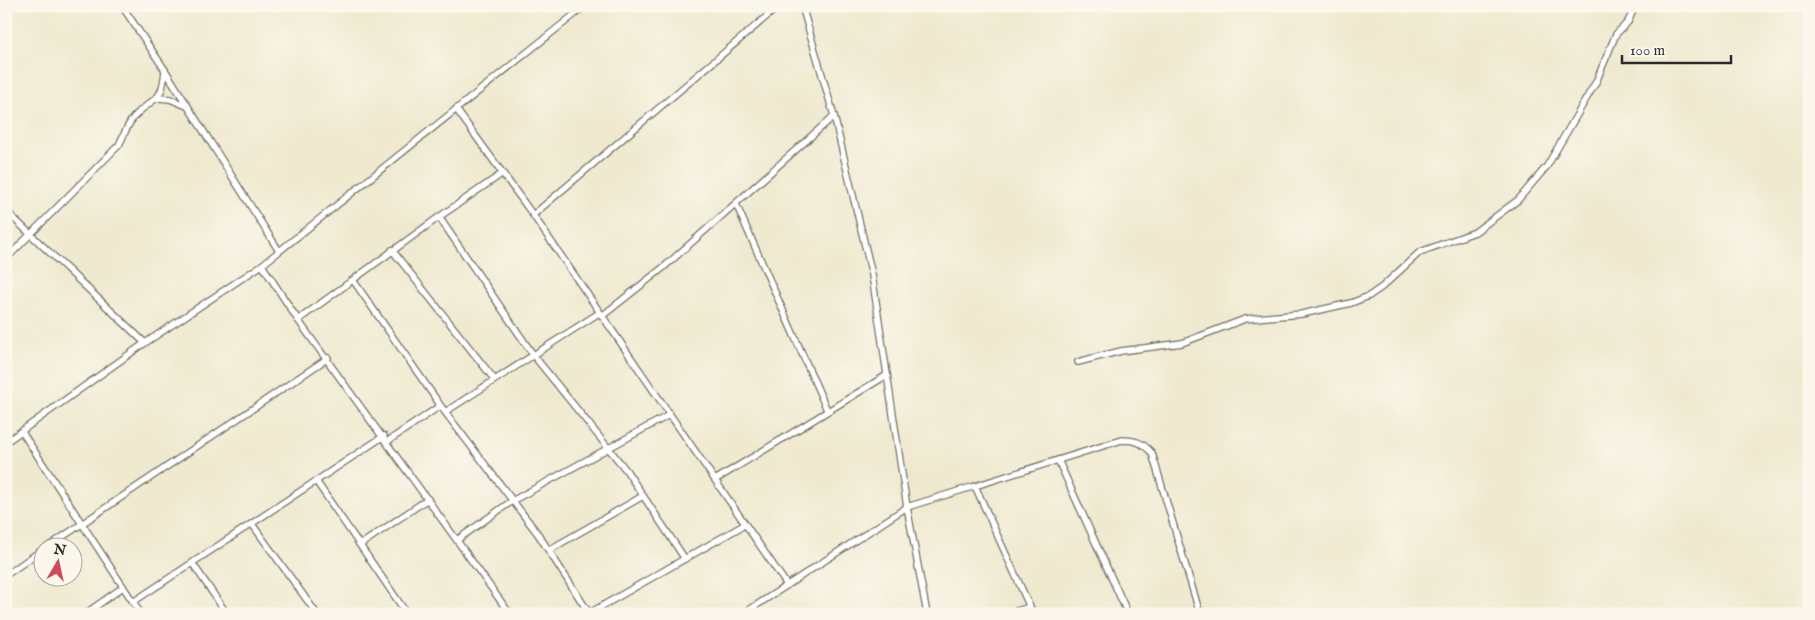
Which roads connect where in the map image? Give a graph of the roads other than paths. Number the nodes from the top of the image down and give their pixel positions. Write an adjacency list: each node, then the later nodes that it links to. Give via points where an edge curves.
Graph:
1 (122, 6): 6 (street)
2 (585, 6): 9 (street)
3 (779, 6): 14 (street)
4 (802, 6): 10 (street)
5 (1635, 6): 27 (street, via 1633,14 1616,34 1596,82 1547,166 1518,200 1475,232 1420,252 1382,287 1351,303 1302,314 1245,319 1182,343 1121,351)
6 (165, 70): 7 (street, via 163,89); 8 (street)
7 (158, 98): 8 (street, via 170,98); 16 (street, via 135,115 119,144)
8 (188, 106): 18 (street)
9 (456, 109): 11 (street); 18 (street)
10 (834, 116): 12 (street); 28 (street, via 872,275)
11 (503, 173): 14 (street); 15 (street)
12 (736, 204): 22 (street, via 664,267); 31 (street)
13 (6, 211): 16 (street)
14 (533, 214): 22 (street)
15 (439, 217): 17 (street); 25 (street)
16 (33, 234): 19 (street); 24 (street)
17 (392, 250): 21 (street); 29 (street)
18 (279, 252): 20 (street)
19 (6, 260)
20 (262, 265): 23 (street); 24 (street)
21 (353, 280): 23 (street); 30 (street)
22 (600, 315): 25 (street); 33 (street)
23 (298, 320): 26 (street)
24 (145, 343): 34 (street)
25 (534, 356): 29 (street); 38 (street)
26 (328, 358): 35 (street); 47 (street)
27 (1078, 362)
28 (887, 376): 31 (street); 46 (street)
29 (494, 379): 32 (street)
30 (440, 406): 32 (street); 36 (street)
31 (827, 410): 40 (street)
32 (445, 412): 45 (street)
33 (669, 415): 38 (street); 40 (street)
34 (22, 432): 37 (street); 47 (street)
35 (384, 436): 36 (street); 41 (street)
36 (388, 441): 44 (street)
37 (6, 442)
38 (608, 449): 43 (street); 45 (street)
39 (1058, 460): 42 (street); 72 (street); 73 (street, via 1122,440 1144,444 1152,453)
40 (715, 480): 49 (street)
41 (316, 481): 48 (street); 52 (street)
42 (975, 486): 46 (street); 61 (street)
43 (642, 496): 53 (street); 55 (street)
44 (428, 499): 51 (street); 52 (street)
45 (512, 501): 51 (street); 53 (street)
46 (908, 508): 58 (street); 62 (street)
47 (82, 523): 50 (street); 59 (street)
48 (252, 524): 56 (street); 66 (street)
49 (744, 525): 55 (street); 58 (street)
50 (60, 538)
51 (457, 540): 68 (street)
52 (360, 545): 67 (street)
53 (549, 550): 69 (street)
54 (32, 557): 57 (street)
55 (684, 559): 69 (street)
56 (193, 564): 60 (street); 65 (street)
57 (6, 575)
58 (787, 584): 70 (street)
59 (123, 587): 60 (street); 63 (street)
60 (133, 602): 64 (street)
61 (1032, 611): 71 (street)
62 (925, 612)
63 (85, 614)
64 (141, 614)
65 (227, 614)
66 (316, 614)
67 (407, 614)
68 (510, 614)
69 (589, 614)
70 (743, 614)
71 (1006, 614)
72 (1128, 614)
73 (1200, 614)

